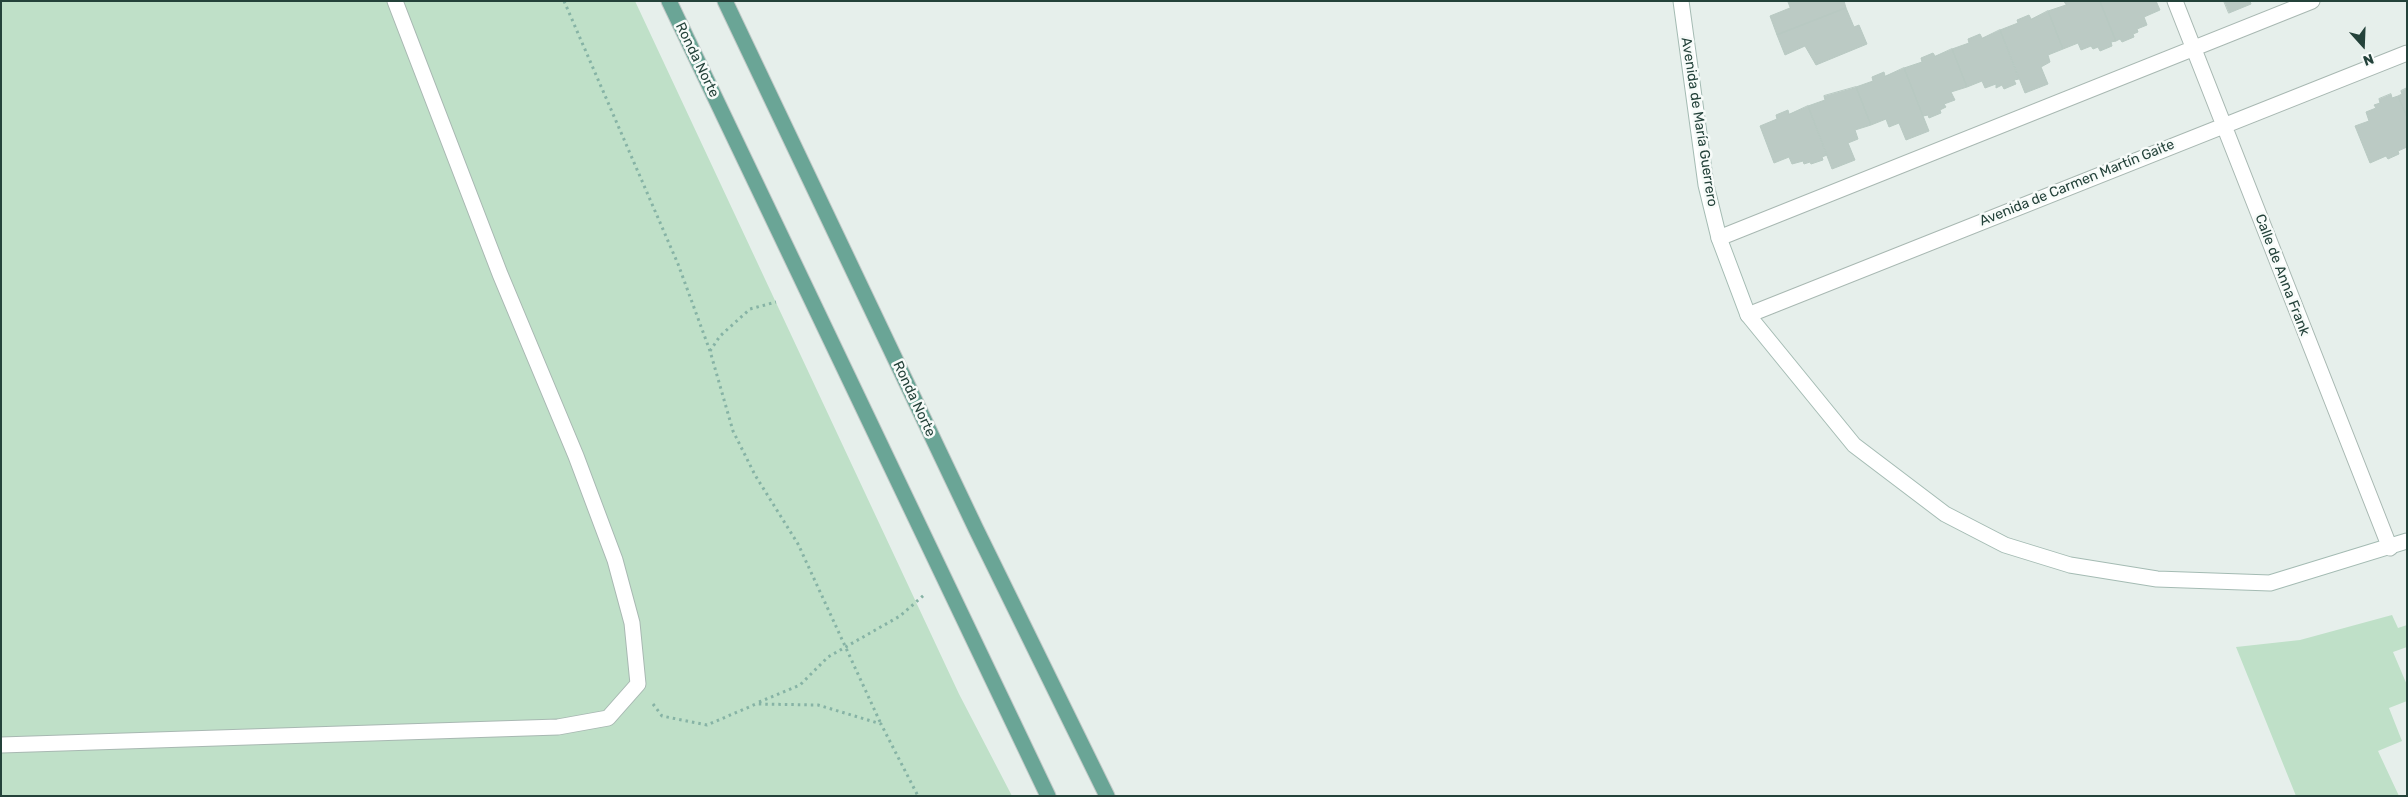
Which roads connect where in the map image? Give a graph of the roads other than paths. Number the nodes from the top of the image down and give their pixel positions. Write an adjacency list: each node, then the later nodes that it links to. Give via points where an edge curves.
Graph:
1 (395, 1): 14 (street, via 500,274 576,456 614,560 632,623 638,684 608,718 558,727)
2 (669, 1): 15 (main road, Ronda Norte)
3 (725, 1): 16 (main road, Ronda Norte)
4 (1682, 1): 10 (street, Avenida de María Guerrero, via 1706,185)
5 (2175, 1): 7 (street, Calle de Anna Frank)
6 (2312, 1): 7 (street)
7 (2193, 48): 9 (street, Calle de Anna Frank); 10 (street)
8 (2407, 53): 9 (street, Avenida de Carmen Martín Gaite)
9 (2223, 124): 11 (street, Avenida de Carmen Martín Gaite); 13 (street, Calle de Anna Frank)
10 (1719, 238): 11 (street, Avenida de María Guerrero)
11 (1748, 315): 13 (street, Avenida de María Guerrero, via 1854,445 1945,514 2005,545 2070,565 2157,579 2270,583)
12 (2407, 541): 13 (street, Avenida de María Guerrero)
13 (2390, 548)
14 (1, 745)
15 (1048, 796)
16 (1107, 796)

